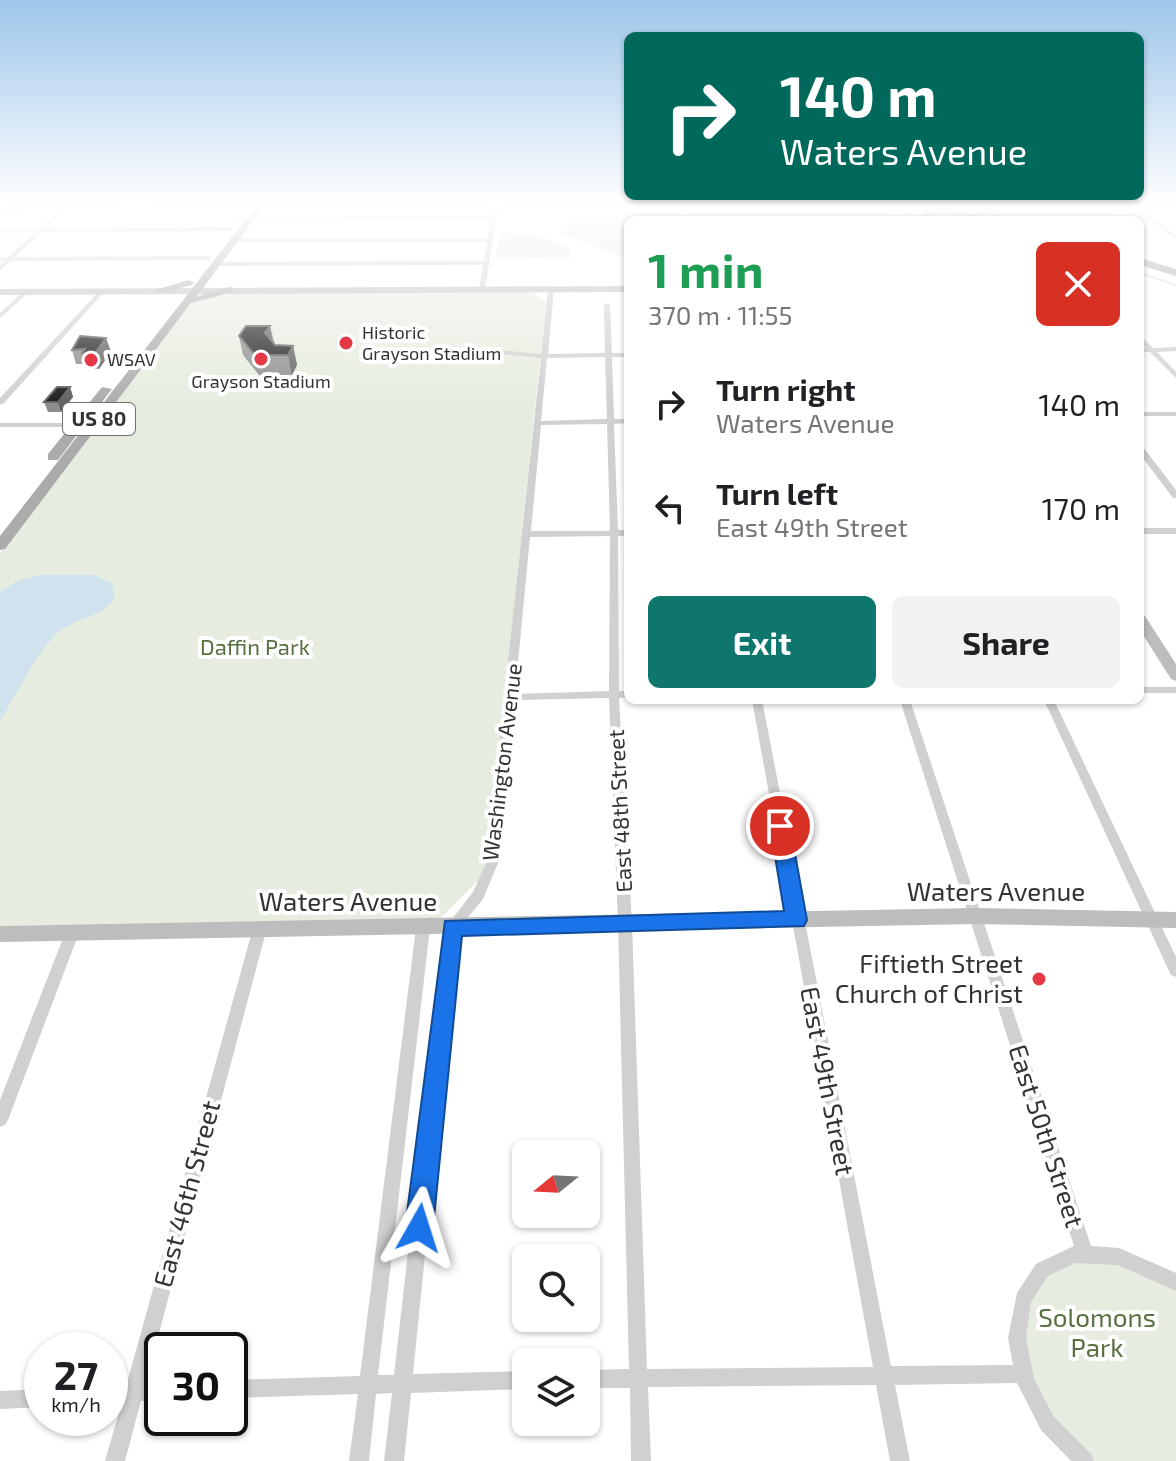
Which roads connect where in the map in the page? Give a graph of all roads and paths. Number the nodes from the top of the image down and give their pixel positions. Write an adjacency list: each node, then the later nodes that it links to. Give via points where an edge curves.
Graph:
1 (203, 273): 10 (main road, US 80)
2 (484, 273): 7 (street)
3 (624, 289): 8 (main road)
4 (103, 290): 5 (main road); 9 (main road); 24 (street)
5 (160, 290): 10 (main road)
6 (230, 290): 7 (main road); 10 (main road)
7 (482, 290): 8 (main road)
8 (551, 290): 22 (street, Washington Avenue)
9 (27, 291): 11 (main road); 13 (street)
10 (189, 291): 21 (main road, US 80)
11 (0, 292)
12 (607, 305): 19 (street, East 48th Street)
13 (0, 316)
14 (1144, 341): 17 (street)
15 (1176, 349): 17 (street)
16 (1144, 350): 17 (street)
17 (1152, 350): 23 (street)
18 (499, 352): 22 (street)
19 (609, 355): 20 (street); 22 (street); 27 (street, East 48th Street)
20 (624, 355)
21 (139, 356): 31 (main road, US 80); 32 (main road, US 80)
22 (544, 356): 29 (street, Washington Avenue)
23 (1176, 376)
24 (0, 402)
25 (1144, 414): 26 (street)
26 (1176, 414)
27 (611, 421): 28 (street); 29 (street); 39 (street, East 48th Street)
28 (624, 421)
29 (538, 423): 38 (street, Washington Avenue)
30 (0, 425): 31 (street)
31 (78, 425): 32 (street); 35 (main road, US 80)
32 (94, 425): 40 (main road, US 80)
33 (1144, 454): 34 (street)
34 (1176, 496)
35 (0, 525)
36 (1144, 531): 37 (street)
37 (1176, 531)
38 (527, 534): 39 (street); 46 (street, Washington Avenue)
39 (621, 534): 45 (street, East 48th Street)
40 (0, 546)
41 (1144, 625): 42 (main road)
42 (1176, 676)
43 (1144, 690): 44 (street)
44 (1176, 690)
45 (621, 694): 46 (street); 54 (street, East 48th Street)
46 (512, 697): 57 (street, Washington Avenue, via 492,863 478,895)
47 (758, 704): 52 (street, East 49th Street)
48 (906, 704): 50 (street, East 50th Street)
49 (1051, 704): 51 (street)
50 (975, 916): 51 (main road, Waters Avenue); 52 (main road, Waters Avenue); 62 (street, East 50th Street)
51 (1149, 918): 53 (main road, Waters Avenue); 60 (street)
52 (797, 920): 54 (main road, Waters Avenue); 65 (street, East 49th Street)
53 (1176, 920)
54 (625, 923): 57 (main road, Waters Avenue); 66 (street, East 48th Street)
55 (260, 928): 56 (main road, Waters Avenue); 58 (main road, Waters Avenue); 73 (street, East 46th Street)
56 (423, 928): 57 (main road, Waters Avenue); 70 (street)
57 (452, 928): 69 (street)
58 (72, 933): 59 (main road, Waters Avenue); 61 (street)
59 (0, 934)
60 (1176, 971)
61 (0, 1120)
62 (1084, 1252): 63 (street, via 1113,1253); 64 (street, via 1043,1268 1025,1289 1016,1333)
63 (1176, 1282)
64 (1023, 1374): 65 (street); 82 (street, via 1049,1423)
65 (883, 1376): 66 (street); 81 (street, East 49th Street)
66 (639, 1378): 67 (street); 80 (street, East 48th Street)
67 (600, 1379)
68 (512, 1380): 69 (street)
69 (401, 1383): 70 (street); 79 (street)
70 (368, 1385): 71 (street); 78 (street)
71 (248, 1388)
72 (128, 1392): 73 (street)
73 (133, 1392): 74 (street); 77 (street, East 46th Street)
74 (144, 1392)
75 (24, 1399): 76 (street)
76 (0, 1400)
77 (115, 1461)
78 (359, 1461)
79 (394, 1461)
80 (641, 1461)
81 (900, 1461)
82 (1084, 1461)

